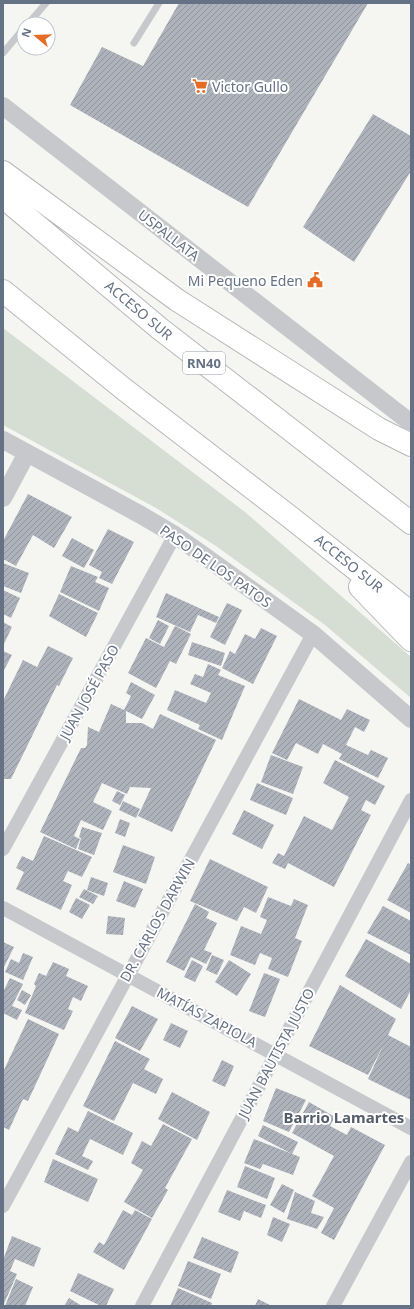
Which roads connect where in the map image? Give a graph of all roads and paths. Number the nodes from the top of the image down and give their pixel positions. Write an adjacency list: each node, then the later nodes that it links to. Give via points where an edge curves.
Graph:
1 (46, 3): 3 (lane)
2 (159, 3): 5 (lane)
3 (35, 16)
4 (16, 38): 6 (lane)
5 (134, 43)
6 (3, 53)
7 (3, 106): 11 (street, USPALLATA)
8 (3, 172): 13 (highway, via 177,300 379,429)
9 (3, 197): 17 (highway, ACCESO SUR / RN40, via 159,328)
10 (3, 291): 16 (highway, ACCESO SUR, via 125,390)
11 (411, 423)
12 (3, 440): 14 (street, PASO DE LOS PATOS)
13 (411, 445)
14 (27, 453): 15 (street); 18 (street, PASO DE LOS PATOS)
15 (3, 498)
16 (290, 517): 19 (highway, ACCESO SUR); 21 (highway)
17 (411, 523)
18 (175, 535): 20 (street, PASO DE LOS PATOS); 24 (street, JUAN JOSÉ PASO)
19 (411, 613)
20 (312, 634): 22 (street, PASO DE LOS PATOS); 26 (street, DR. CARLOS DARWIN)
21 (411, 640)
22 (411, 720)
23 (411, 800): 27 (street, JUAN BAUTISTA JUSTO)
24 (3, 849)
25 (3, 908): 26 (street, MATÍAS ZAPIOLA)
26 (127, 974): 27 (street, MATÍAS ZAPIOLA); 30 (street, DR. CARLOS DARWIN)
27 (276, 1054): 28 (street, MATÍAS ZAPIOLA); 31 (street, JUAN BAUTISTA JUSTO)
28 (411, 1128)
29 (411, 1162): 32 (street)
30 (3, 1206)
31 (142, 1306)
32 (333, 1306)

